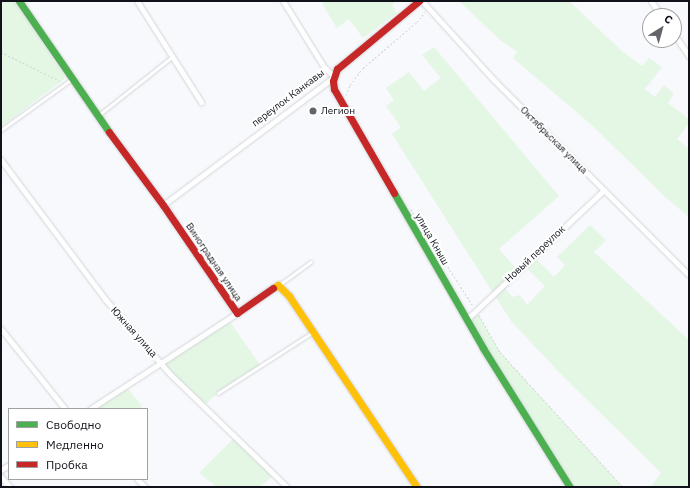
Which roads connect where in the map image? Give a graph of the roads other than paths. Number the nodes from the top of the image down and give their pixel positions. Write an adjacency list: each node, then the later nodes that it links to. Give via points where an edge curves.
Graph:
1 (19, 1): 11 (street, Виноградная улица)
2 (137, 1): 8 (street)
3 (283, 1): 10 (street, via 324,67)
4 (414, 1): 6 (street)
5 (420, 1): 6 (street, переулок Канкавы); 16 (street, Октябрьская улица, via 494,80)
6 (410, 9): 10 (street, переулок Канкавы, via 340,67)
7 (682, 46): 9 (street)
8 (172, 56): 12 (street); 13 (lane)
9 (689, 56)
10 (334, 77): 17 (street, переулок Канкавы); 22 (street, улица Кныш, via 335,92)
11 (72, 79): 13 (street, Виноградная улица); 14 (lane)
12 (201, 102)
13 (98, 116): 17 (street, Виноградная улица)
14 (1, 130)
15 (1, 160): 25 (street, Южная улица, via 105,299)
16 (604, 190): 19 (street, Октябрьская улица); 22 (street, Новый переулок)
17 (163, 204): 21 (street, Виноградная улица)
18 (311, 262): 20 (lane)
19 (689, 275)
20 (278, 286): 21 (street, Виноградная улица); 24 (street, via 289,296)
21 (237, 313): 25 (street)
22 (467, 319): 33 (street, улица Кныш)
23 (1, 329): 27 (street)
24 (313, 332): 26 (lane); 32 (street)
25 (161, 361): 28 (street); 31 (street, Южная улица, via 170,374)
26 (218, 393)
27 (64, 408)
28 (91, 408)
29 (1, 477): 30 (street)
30 (10, 487)
31 (287, 487)
32 (417, 487)
33 (570, 487)

